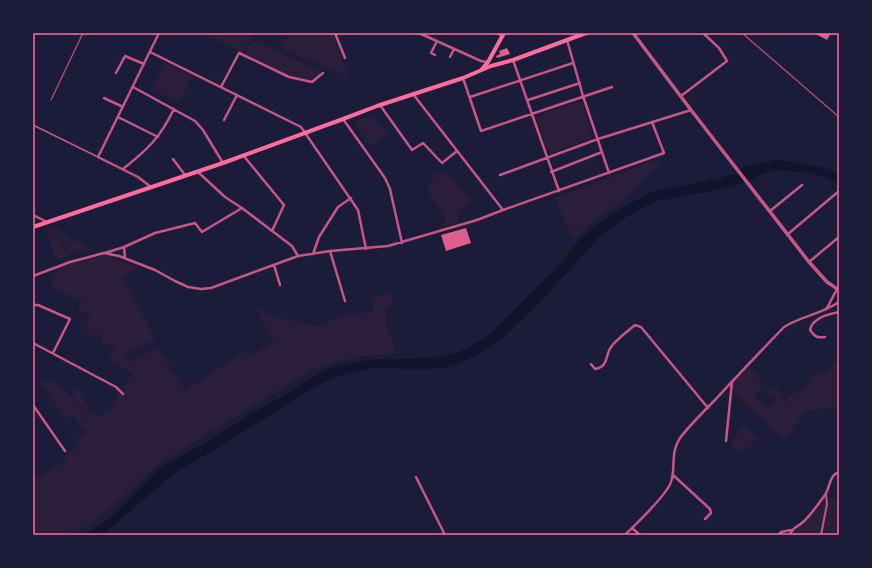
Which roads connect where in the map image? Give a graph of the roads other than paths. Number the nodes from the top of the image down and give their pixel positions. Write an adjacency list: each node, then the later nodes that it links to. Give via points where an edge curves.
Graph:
1 (153, 33): 8 (street)
2 (335, 33): 16 (street)
3 (419, 33): 11 (street)
4 (497, 33): 9 (street)
5 (586, 33): 10 (main road)
6 (633, 33): 34 (street)
7 (703, 33): 34 (street, via 719,48 727,61)
8 (158, 34): 13 (street)
9 (503, 34): 18 (main road)
10 (567, 40): 17 (main road); 19 (street)
11 (437, 41): 12 (street); 14 (street, via 431,53)
12 (454, 48): 15 (street); 18 (street)
13 (150, 52): 20 (street); 29 (street)
14 (435, 55)
15 (450, 57)
16 (345, 58)
17 (513, 60): 21 (main road); 26 (street)
18 (488, 62): 21 (main road); 22 (main road)
19 (573, 63): 26 (street); 27 (street)
20 (144, 64): 23 (street, via 126,56); 28 (street)
21 (491, 66): 22 (main road)
22 (481, 70): 25 (main road)
23 (116, 73)
24 (323, 73): 29 (street, via 312,82 289,77 239,52)
25 (463, 78): 31 (main road); 35 (street)
26 (520, 80): 35 (street); 37 (street)
27 (580, 83): 33 (street); 37 (street)
28 (133, 87): 39 (street); 40 (street)
29 (221, 87): 32 (street)
30 (612, 87): 33 (street)
31 (413, 94): 38 (main road); 51 (street)
32 (237, 95): 45 (street); 48 (street)
33 (584, 96): 42 (street); 50 (street)
34 (680, 96): 41 (street)
35 (470, 97): 42 (street, via 481,131)
36 (104, 98): 39 (street)
37 (528, 100): 42 (street)
38 (378, 105): 44 (main road); 51 (street, via 412,150 424,143 442,163)
39 (123, 107): 43 (street)
40 (174, 109): 49 (street); 57 (street, via 195,121)
41 (691, 110): 46 (street); 71 (street)
42 (532, 114): 56 (street)
43 (118, 117): 49 (street); 54 (street)
44 (343, 119): 48 (main road); 79 (street, via 388,184)
45 (224, 120)
46 (652, 122): 50 (street); 61 (street, via 664,153)
47 (33, 125): 54 (lane)
48 (306, 133): 53 (main road); 68 (street)
49 (158, 137): 58 (street)
50 (598, 139): 52 (street); 56 (street)
51 (457, 151): 70 (street)
52 (602, 152): 60 (street); 61 (street)
53 (243, 155): 57 (main road); 76 (street, via 284,205)
54 (98, 157): 58 (street)
55 (173, 159): 62 (street)
56 (547, 159): 60 (street); 63 (street)
57 (223, 163): 59 (main road)
58 (123, 169): 65 (street)
59 (197, 172): 62 (main road); 69 (street, via 225,197)
60 (552, 172): 66 (street)
61 (609, 172): 66 (street)
62 (185, 175): 65 (main road)
63 (500, 176)
64 (802, 185): 71 (street)
65 (152, 188): 73 (main road)
66 (559, 191): 70 (street)
67 (839, 191): 77 (street)
68 (351, 198): 81 (street, via 358,210); 84 (street, via 338,207 319,237)
69 (242, 208): 76 (street); 80 (street, via 202,232 195,223 155,233)
70 (503, 210): 79 (street)
71 (770, 211): 77 (street)
72 (33, 215): 73 (street)
73 (47, 222): 75 (main road)
74 (33, 223): 75 (street)
75 (35, 226)
76 (272, 231): 85 (street, via 292,246)
77 (788, 234): 87 (street)
78 (839, 237): 87 (street)
79 (402, 243): 81 (street)
80 (124, 247): 83 (street); 86 (street)
81 (366, 249): 82 (street)
82 (330, 251): 84 (street); 92 (street)
83 (104, 253): 86 (street); 89 (street)
84 (313, 254): 85 (street)
85 (298, 256): 88 (street)
86 (125, 258): 88 (street, via 188,287 201,289 217,286)
87 (809, 262): 91 (street)
88 (274, 265): 90 (street)
89 (33, 276)
90 (280, 285)
91 (838, 290): 94 (street)
92 (345, 301)
93 (839, 302): 94 (street)
94 (832, 304): 96 (street); 102 (street, via 827,309 784,327)
95 (33, 305): 100 (street, via 70,319)
96 (839, 306)
97 (839, 312): 98 (street, via 819,318 811,326 810,330 814,336)
98 (825, 337)
99 (33, 343): 100 (street)
100 (53, 353): 103 (street, via 116,387)
101 (591, 364): 105 (street, via 595,368 600,368 607,361 610,348 638,325)
102 (732, 381): 105 (street); 106 (street)
103 (123, 394)
104 (33, 405): 107 (street)
105 (708, 408): 109 (street, via 676,444)
106 (726, 441)
107 (65, 451)
108 (839, 472): 111 (street, via 832,477)
109 (673, 474): 112 (street, via 710,509 711,513); 113 (street, via 671,484)
110 (416, 477): 115 (street)
111 (826, 494): 114 (street, via 802,523); 120 (street, via 827,504)
112 (706, 518)
113 (632, 528): 116 (street); 117 (street)
114 (792, 529): 118 (street); 119 (street)
115 (445, 535)
116 (625, 535)
117 (640, 535)
118 (779, 535)
119 (790, 535)
120 (821, 535)

